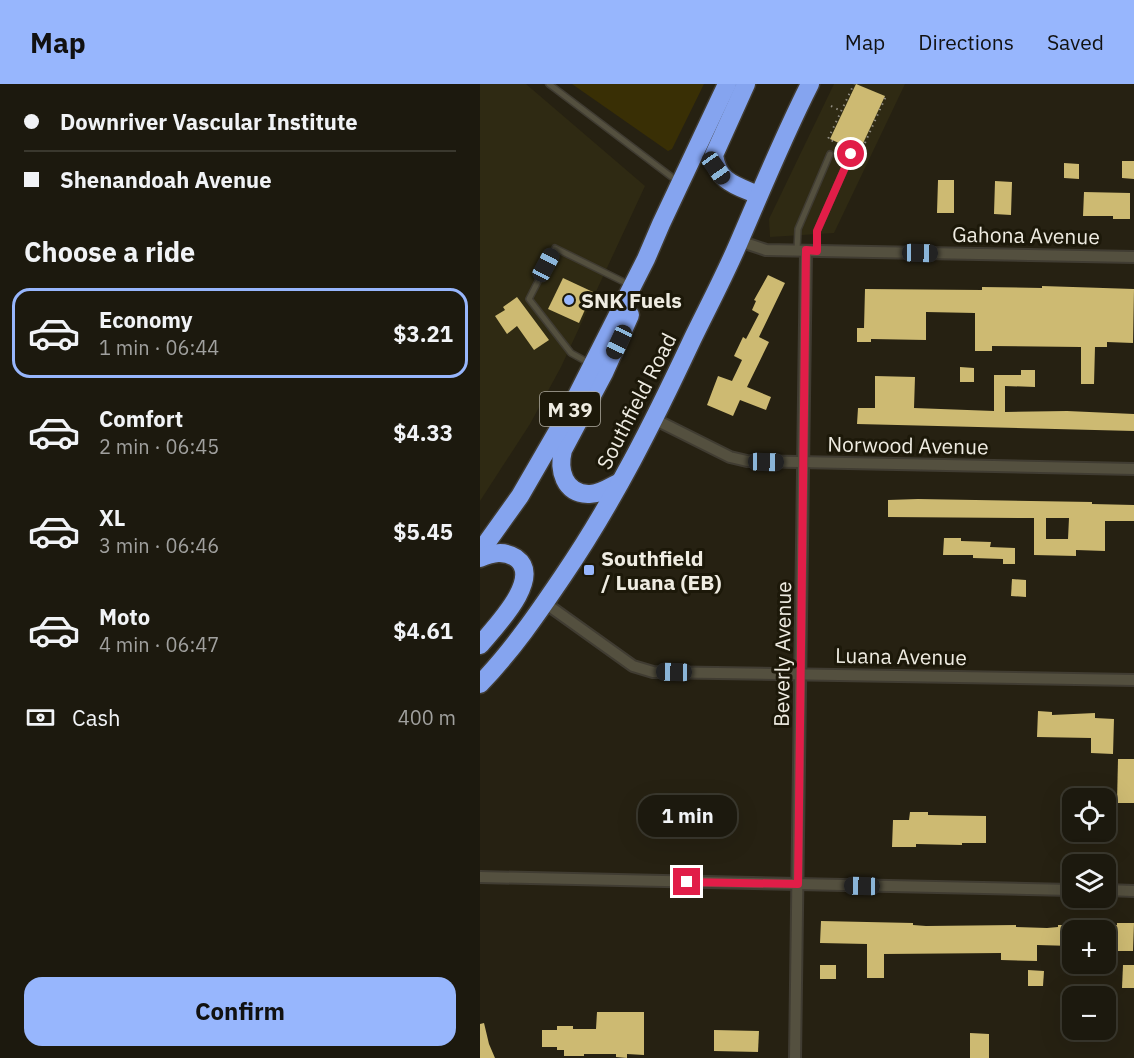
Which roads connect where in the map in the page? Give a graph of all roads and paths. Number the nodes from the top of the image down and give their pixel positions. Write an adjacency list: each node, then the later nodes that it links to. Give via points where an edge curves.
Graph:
1 (549, 84): 14 (lane)
2 (727, 84): 14 (highway, M 39)
3 (746, 84): 15 (highway, via 714,155 723,178)
4 (796, 84): 9 (highway)
5 (810, 84): 9 (highway, Southfield Road)
6 (854, 84): 10 (path)
7 (886, 96): 12 (path, via 862,154)
8 (831, 106): 10 (path)
9 (796, 111): 15 (highway, Southfield Road)
10 (841, 111): 11 (path, via 828,139)
11 (845, 147)
12 (852, 152): 17 (lane)
13 (830, 154): 17 (lane, via 798,229)
14 (680, 183): 19 (highway, M 39)
15 (758, 195): 16 (highway, Southfield Road)
16 (739, 241): 17 (street, Gahona Avenue, via 766,250); 22 (highway, Southfield Road)
17 (807, 251): 18 (street, Gahona Avenue); 23 (street, Beverly Avenue)
18 (1134, 257)
19 (646, 259): 20 (highway, M 39); 25 (highway, via 619,342 560,463 562,477 577,492 601,492)
20 (633, 286): 21 (highway, M 39); 21 (lane, via 555,248 529,299 571,353)
21 (592, 365): 26 (highway, M 39, via 520,496)
22 (654, 419): 23 (street, Norwood Avenue, via 737,459); 25 (highway, Southfield Road)
23 (803, 462): 24 (street, Norwood Avenue); 30 (street, Beverly Avenue)
24 (1134, 469)
25 (620, 482): 28 (highway, Southfield Road, via 592,533)
26 (480, 552)
27 (480, 558): 29 (highway, via 507,554 518,560 525,572 522,590)
28 (545, 603): 30 (street, Luana Avenue, via 643,670); 32 (highway, Southfield Road)
29 (480, 645)
30 (801, 674): 31 (street, Luana Avenue); 34 (street, Beverly Avenue)
31 (1134, 680)
32 (480, 684)
33 (480, 877): 34 (street)
34 (798, 884): 35 (street); 38 (street, Beverly Avenue)
35 (1062, 890)
36 (1116, 890): 37 (street)
37 (1134, 891)
38 (795, 1058)

